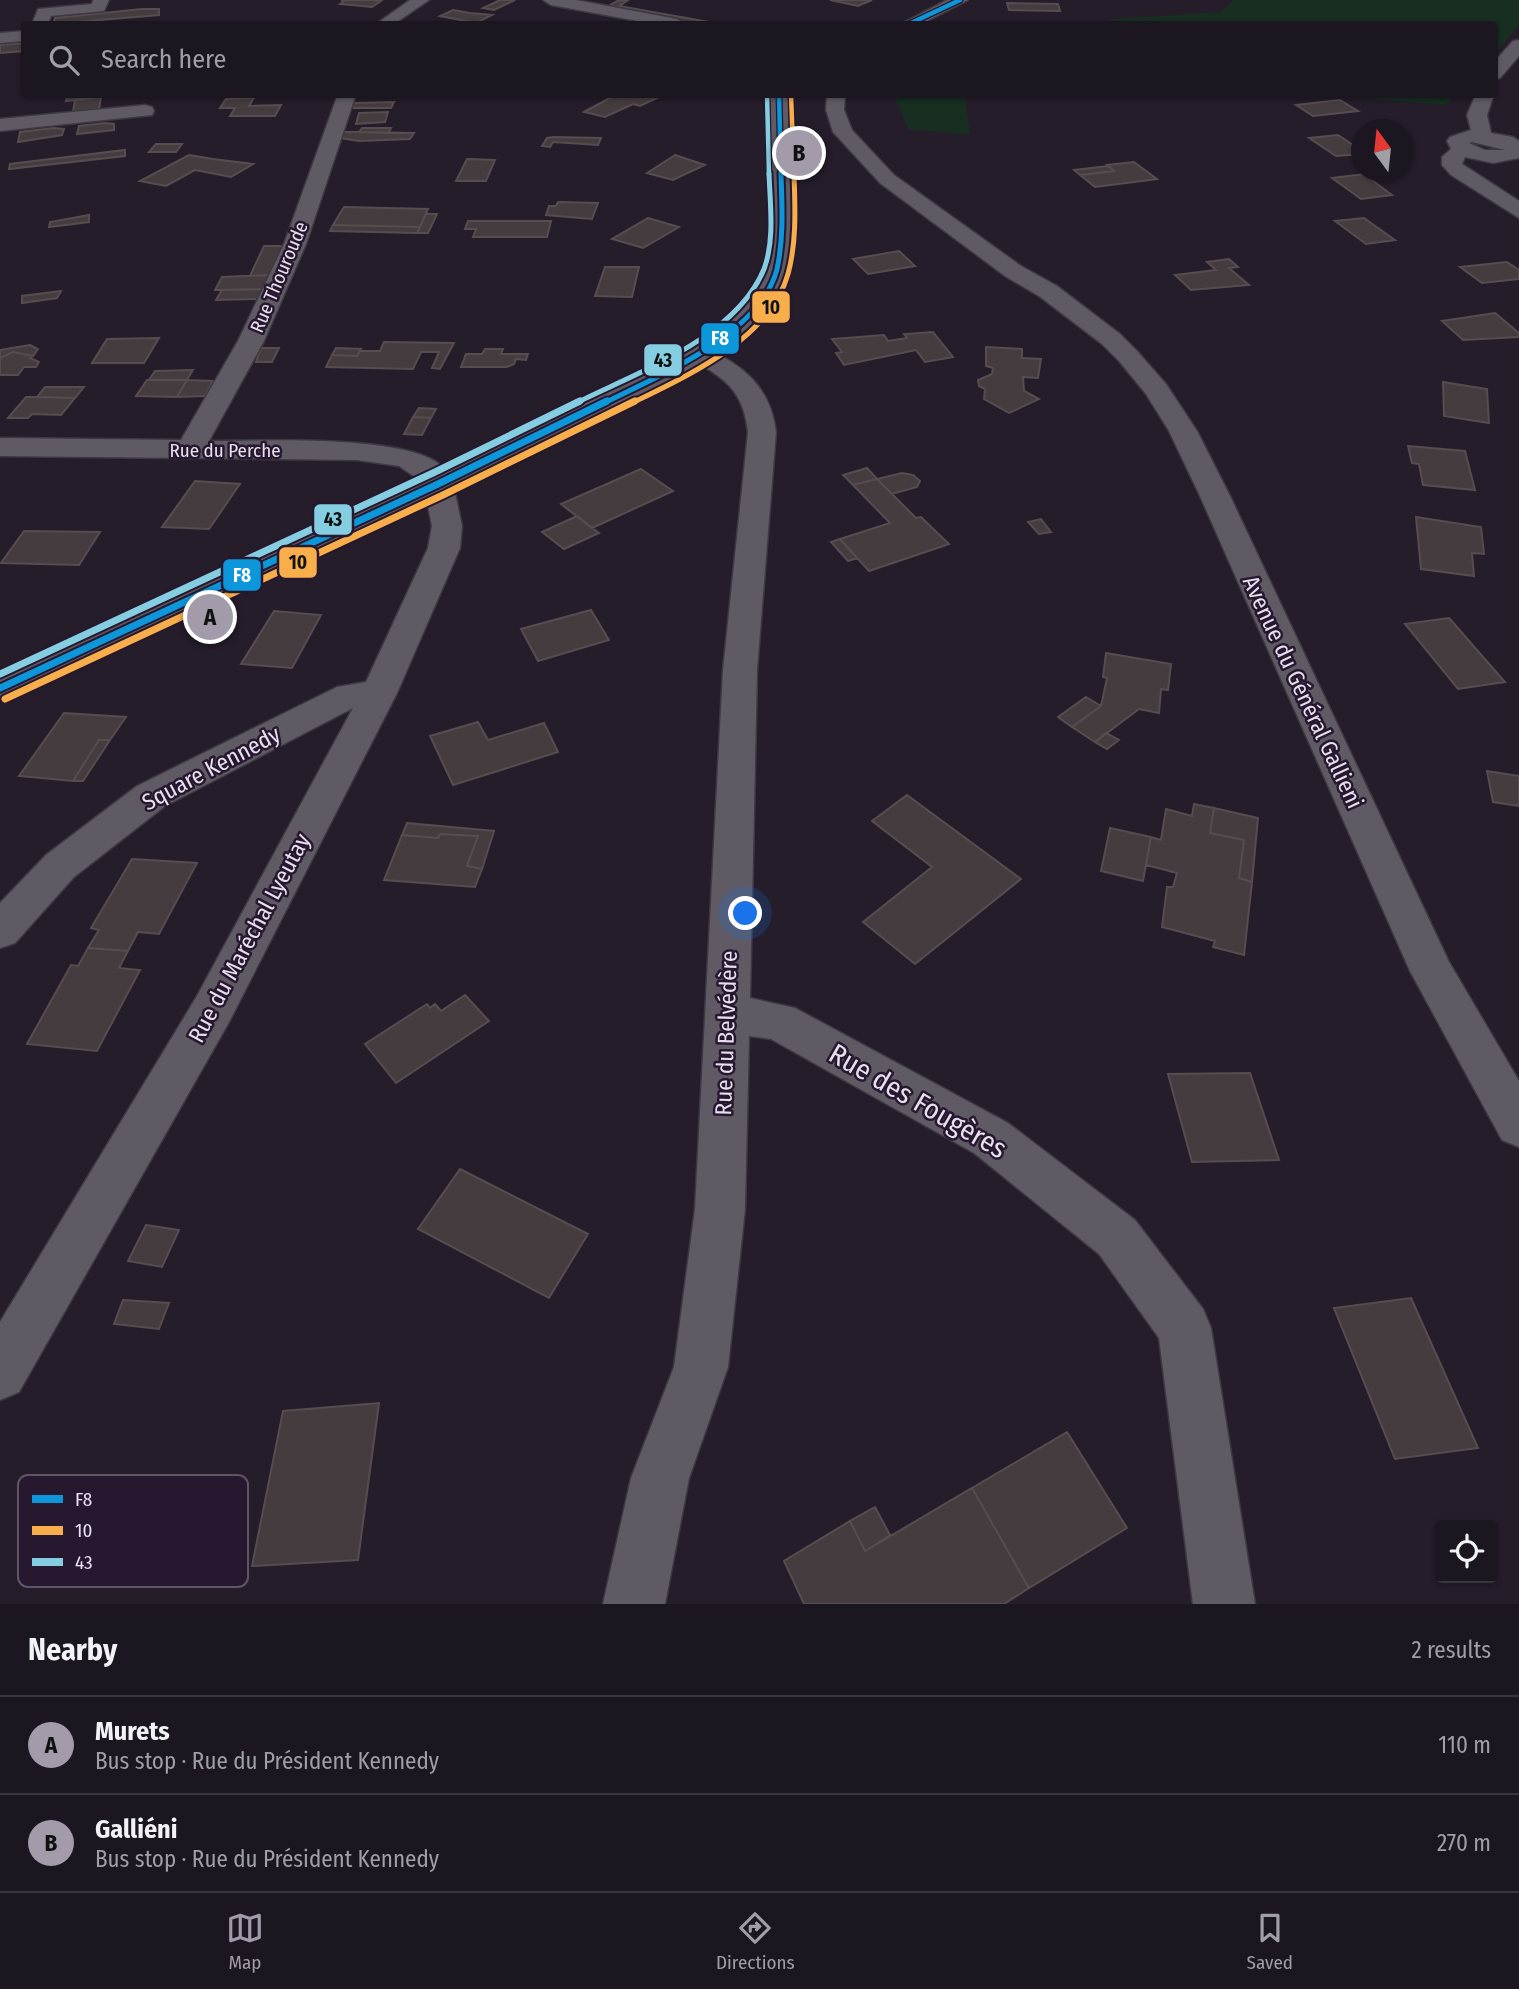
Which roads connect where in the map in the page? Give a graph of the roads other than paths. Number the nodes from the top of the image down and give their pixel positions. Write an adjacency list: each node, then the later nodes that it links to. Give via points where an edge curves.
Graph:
1 (101, 0): 7 (street, via 97,8 44,12)
2 (421, 0): 8 (street)
3 (551, 0): 6 (street)
4 (612, 0): 6 (street)
5 (960, 0): 10 (street)
6 (595, 9): 9 (street)
7 (41, 21)
8 (389, 21)
9 (661, 21)
10 (915, 21)
11 (21, 36): 12 (street)
12 (0, 38)
13 (1519, 45): 14 (street)
14 (1498, 69)
15 (346, 98): 29 (street, Rue Thouroude, via 295,244 251,341)
16 (779, 98): 27 (street, via 783,242 776,273 756,305)
17 (836, 98): 26 (street, Avenue du Général Gallieni, via 838,123 873,166 1013,271)
18 (1483, 98): 22 (street, via 1477,115)
19 (145, 111): 21 (street)
20 (863, 123): 26 (street, Avenue du Général Gallieni, via 880,153 899,172 1027,269)
21 (0, 125)
22 (1482, 136): 23 (street, via 1457,141); 24 (street, via 1506,141)
23 (1463, 149): 24 (street, via 1490,156); 25 (street, via 1452,157 1452,165)
24 (1516, 153)
25 (1519, 211)
26 (1048, 291): 35 (street, Avenue du Général Gallieni, via 1111,339 1157,390 1183,431 1432,971)
27 (701, 355): 30 (street); 34 (street, Rue du Belvédère, via 750,389 760,406 762,432 740,670)
28 (0, 447): 29 (street, Rue du Perche)
29 (190, 450): 30 (street, Rue du Perche, via 346,451 394,456 431,471)
30 (438, 484): 31 (street); 32 (street, Rue du Maréchal Lyeutay, via 447,526 444,548)
31 (0, 688)
32 (379, 693): 33 (street, Square Kennedy, via 350,695 151,796 60,866); 36 (street, Rue du Maréchal Lyeutay, via 213,1009)
33 (0, 931)
34 (726, 1014): 37 (street, Rue du Belvédère, via 720,1209 701,1367 660,1478); 38 (street, Rue des Fougères, via 779,1021 991,1138 1117,1237 1184,1328)
35 (1519, 1125)
36 (0, 1373)
37 (635, 1604)
38 (1224, 1604)

